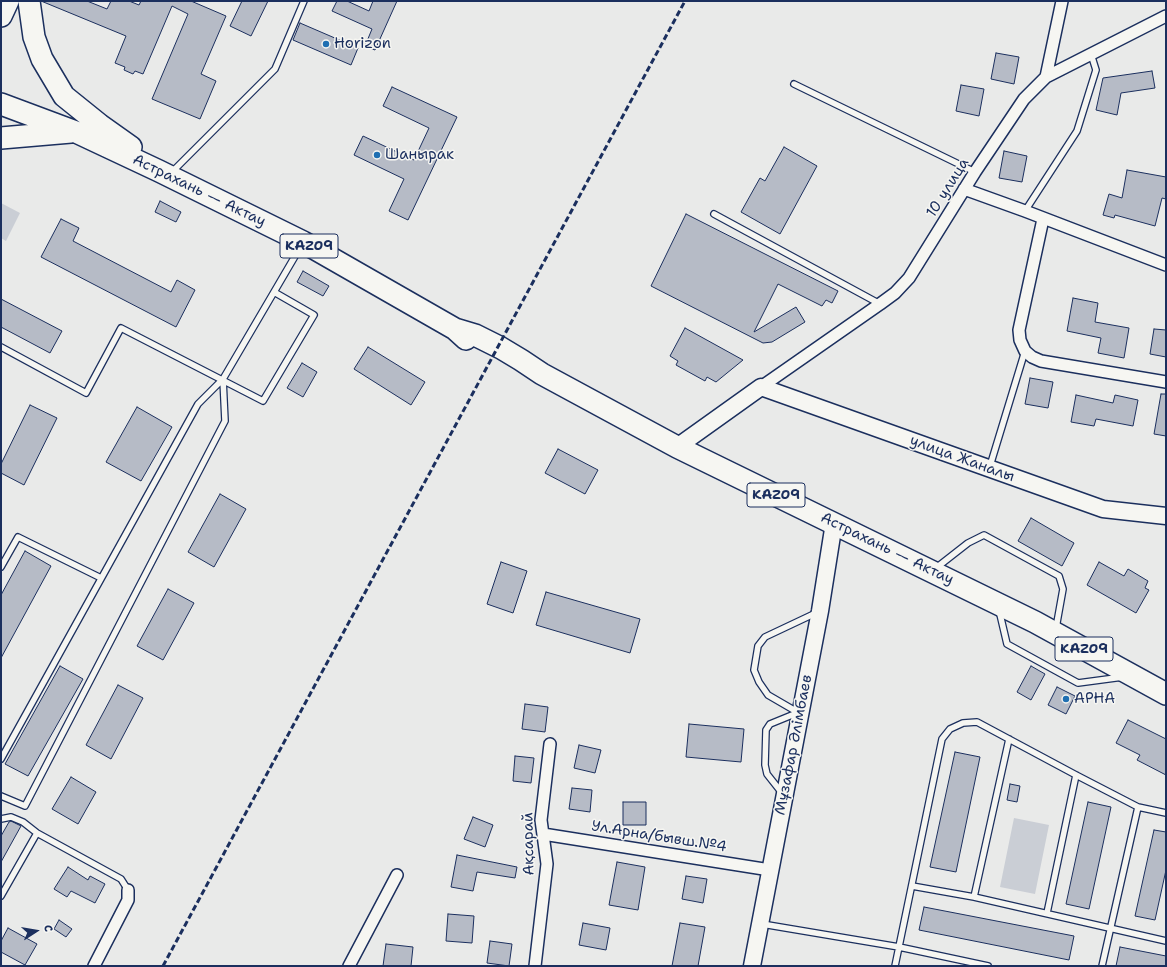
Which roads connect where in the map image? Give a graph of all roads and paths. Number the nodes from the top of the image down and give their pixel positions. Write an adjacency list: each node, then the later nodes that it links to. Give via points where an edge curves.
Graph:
1 (8, 1): 5 (highway)
2 (29, 1): 16 (highway, via 34,37 42,59 64,96)
3 (304, 1): 16 (lane, via 275,69)
4 (1062, 1): 8 (street)
5 (1, 16)
6 (1166, 16): 7 (street, 10 улица)
7 (1091, 54): 8 (street, 10 улица); 18 (lane, via 1096,70 1078,131)
8 (1046, 77): 15 (street, 10 улица, via 1024,99)
9 (794, 84): 15 (lane)
10 (1, 104): 12 (highway, Астрахань — Актау / KAZ09)
11 (1, 117): 12 (highway, Астрахань — Актау / KAZ09)
12 (43, 120): 13 (highway, Астрахань — Актау / KAZ09)
13 (76, 132): 14 (highway); 16 (highway, Астрахань — Актау / KAZ09)
14 (1, 138)
15 (975, 172): 17 (street, 10 улица)
16 (164, 173): 21 (highway, Астрахань — Актау / KAZ09)
17 (964, 189): 18 (street); 24 (street, 10 улица, via 909,278)
18 (1024, 211): 20 (street)
19 (714, 214): 24 (lane)
20 (1043, 219): 22 (street); 26 (street, via 1019,330)
21 (303, 242): 23 (lane); 30 (highway, Астрахань — Актау / KAZ09, via 455,330 495,357 542,374)
22 (1166, 265)
23 (274, 292): 27 (lane); 27 (lane, via 314,315 263,400)
24 (880, 304): 29 (street, 10 улица)
25 (1, 348): 27 (lane, via 86,392 121,328)
26 (1025, 351): 28 (street, via 1041,361); 31 (lane)
27 (223, 379): 36 (lane, via 198,404); 48 (lane, via 225,421 25,806)
28 (1166, 382)
29 (761, 387): 30 (street); 31 (street, улица Жаналы)
30 (678, 447): 33 (highway, Астрахань — Актау / KAZ09)
31 (989, 468): 32 (street, улица Жаналы, via 1103,509)
32 (1166, 516)
33 (834, 523): 35 (highway, Астрахань — Актау / KAZ09); 38 (street, Мұзафар Әлімбаев)
34 (1, 567): 36 (lane, via 18,537)
35 (933, 571): 37 (highway, Астрахань — Актау / KAZ09); 39 (lane, via 968,543 984,535 1059,576 1063,589)
36 (101, 578): 45 (lane)
37 (998, 604): 39 (highway, Астрахань — Актау / KAZ09); 40 (lane, via 1007,644 1078,683)
38 (820, 611): 42 (street, Мұзафар Әлімбаев); 42 (lane, via 765,637 758,646 754,670 759,682 768,695)
39 (1056, 633): 40 (highway, Астрахань — Актау / KAZ09)
40 (1134, 676): 41 (highway, Астрахань — Актау / KAZ09)
41 (1166, 694)
42 (799, 713): 47 (street, Мұзафар Әлімбаев); 47 (lane, via 770,724 766,730 767,774)
43 (1009, 739): 46 (lane); 56 (lane, via 977,722 963,723 950,729 942,739); 59 (lane)
44 (550, 744): 53 (street, Ақсарай, via 542,820)
45 (1, 759)
46 (1076, 775): 49 (lane); 60 (lane)
47 (784, 795): 54 (street, Мұзафар Әлімбаев)
48 (1, 796)
49 (1138, 807): 50 (lane); 62 (lane)
50 (1166, 813)
51 (1, 819): 52 (lane, via 12,817)
52 (37, 833): 57 (lane, via 121,879); 58 (lane)
53 (543, 834): 54 (street, Ул.Арна/бывш.№4); 67 (street, Ақсарай, via 547,864)
54 (770, 870): 61 (street, Мұзафар Әлімбаев)
55 (397, 875): 66 (street)
56 (912, 886): 59 (lane); 64 (lane)
57 (128, 890): 65 (street, via 128,900)
58 (1, 896)
59 (974, 897): 60 (lane)
60 (1047, 913): 62 (lane)
61 (760, 924): 64 (lane); 68 (street, Мұзафар Әлімбаев)
62 (1111, 929): 63 (lane); 71 (lane)
63 (1166, 941)
64 (899, 947): 69 (lane); 70 (lane)
65 (94, 966)
66 (349, 966)
67 (535, 966)
68 (752, 966)
69 (895, 966)
70 (988, 966)
71 (1102, 966)

